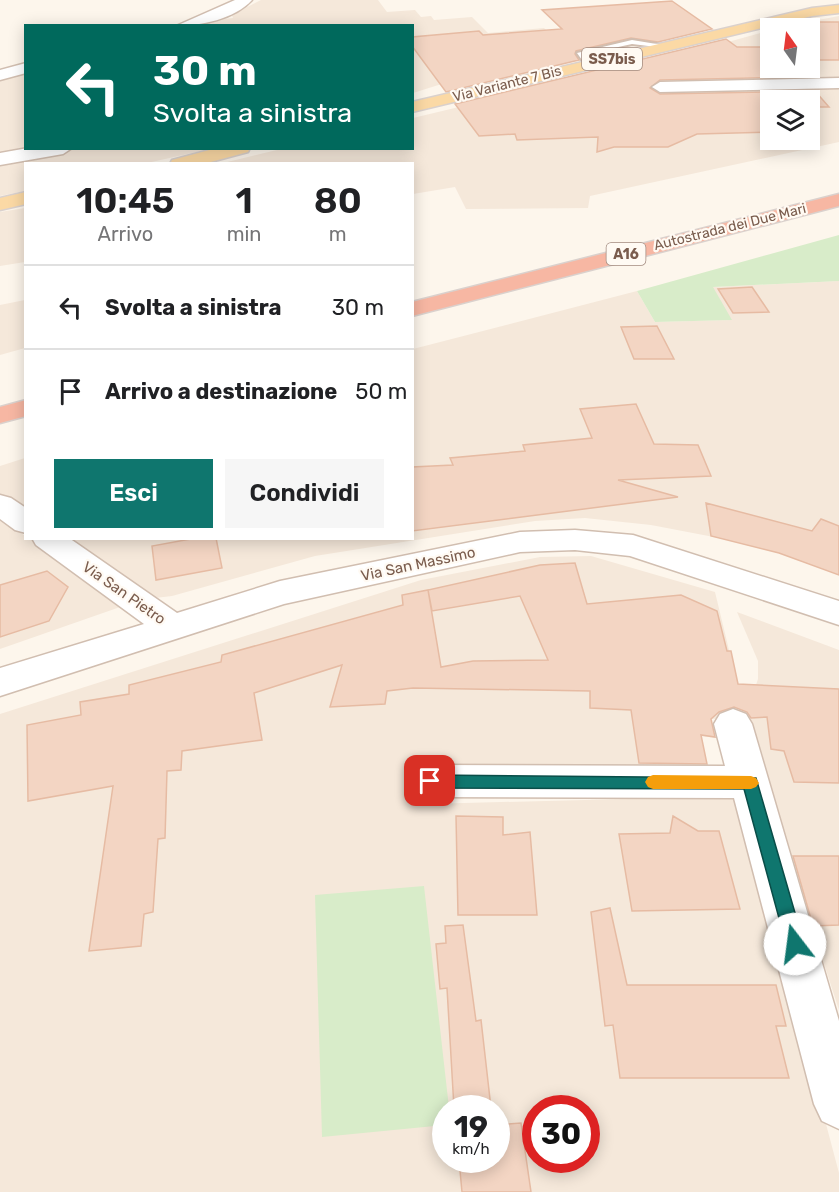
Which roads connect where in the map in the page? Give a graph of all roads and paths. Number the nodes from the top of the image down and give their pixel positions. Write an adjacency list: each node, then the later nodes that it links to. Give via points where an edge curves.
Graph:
1 (245, 0): 5 (street)
2 (835, 0): 3 (main road, SS7bis); 4 (main road, Via Variante 7 Bis / SS7bis)
3 (839, 6): 4 (main road, Via Variante 7 Bis / SS7bis)
4 (812, 12): 10 (main road, Via Variante 7 Bis / SS7bis)
5 (188, 24)
6 (24, 69): 7 (street)
7 (0, 75)
8 (839, 83): 9 (street)
9 (660, 87)
10 (414, 107)
11 (52, 150): 13 (street)
12 (233, 150): 14 (main road)
13 (0, 159)
14 (187, 162)
15 (839, 184): 19 (highway, Autostrada dei Due Mari / A16)
16 (24, 198): 18 (main road)
17 (839, 200): 20 (highway, Autostrada dei Due Mari / A16)
18 (0, 204)
19 (414, 290)
20 (414, 308)
21 (24, 389): 22 (highway)
22 (0, 395)
23 (24, 409): 24 (highway)
24 (0, 415)
25 (0, 505): 26 (street)
26 (24, 522)
27 (50, 540): 29 (street, Via San Pietro)
28 (839, 613): 29 (street, Via San Massimo, via 633,546 575,540 520,542 314,585)
29 (171, 626): 30 (street, Via San Massimo)
30 (0, 682)
31 (733, 724): 33 (street)
32 (430, 781): 33 (street)
33 (751, 782): 34 (street)
34 (839, 1104)

